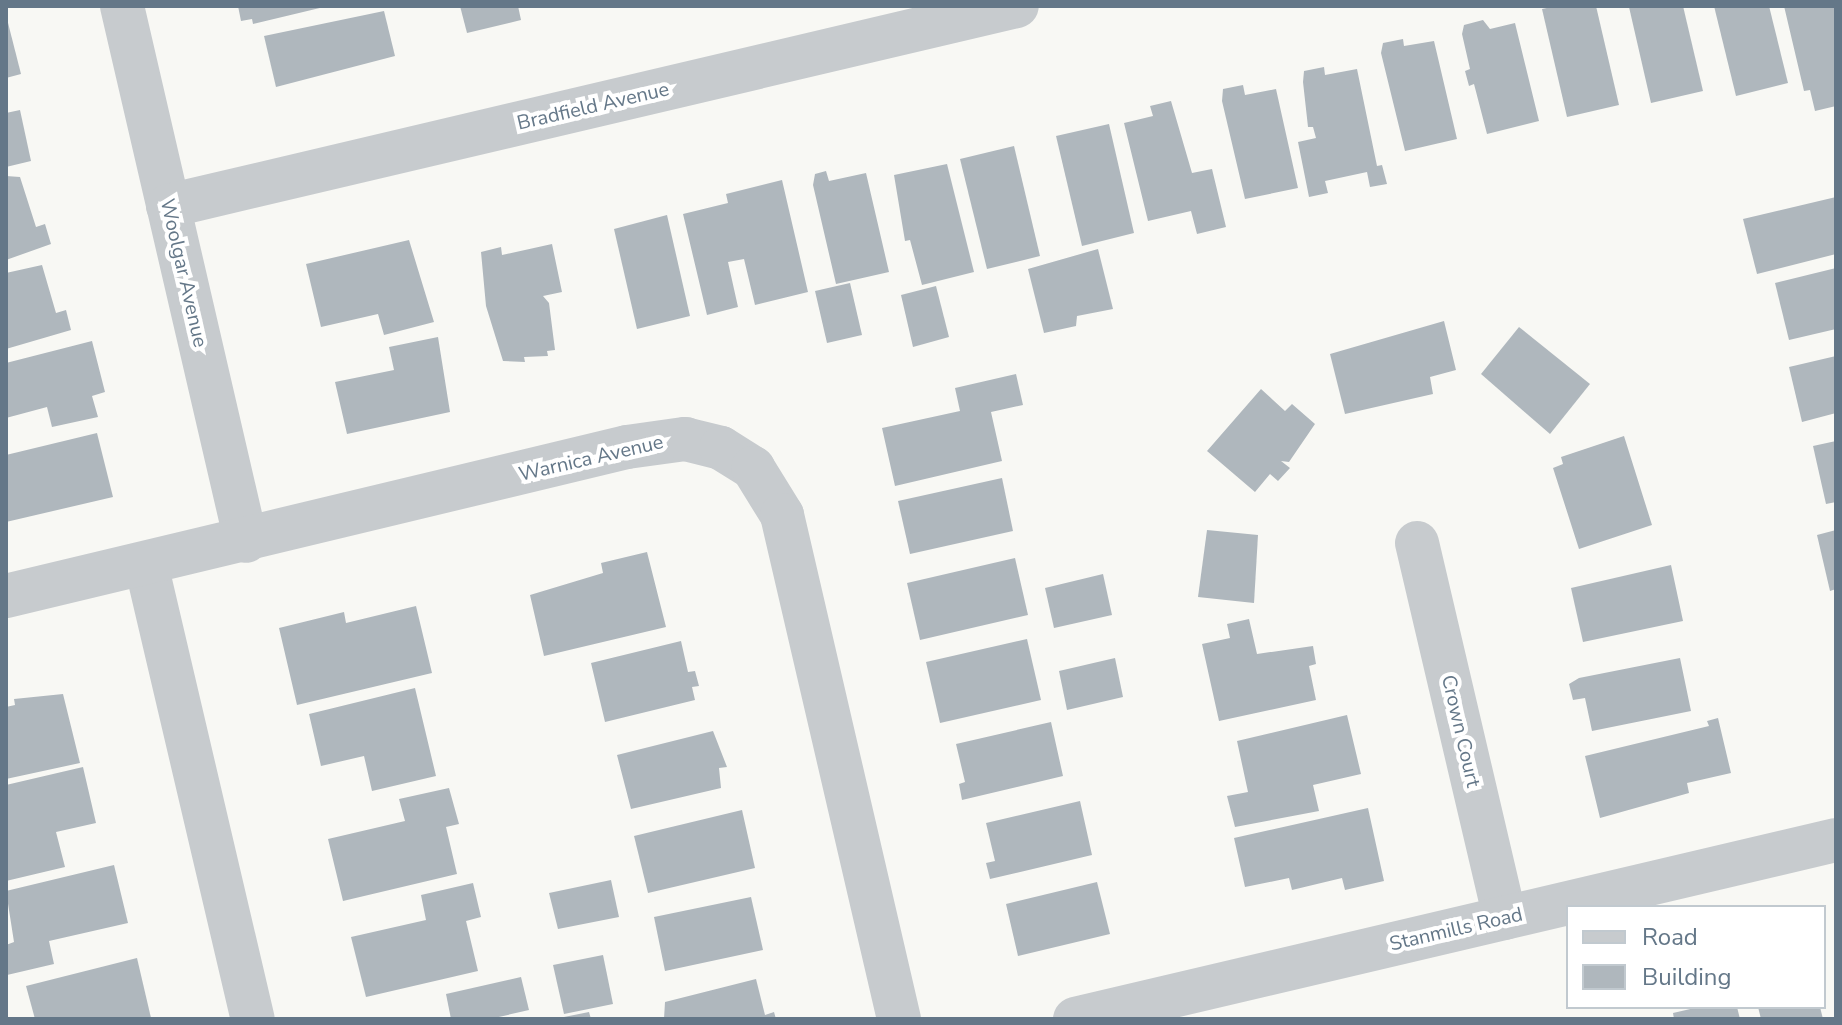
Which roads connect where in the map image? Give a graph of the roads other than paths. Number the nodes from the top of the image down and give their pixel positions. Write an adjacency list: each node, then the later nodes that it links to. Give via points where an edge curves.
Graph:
1 (122, 6): 3 (street, Woolgar Avenue)
2 (1017, 6): 3 (street, Bradfield Avenue)
3 (168, 206): 4 (street, Woolgar Avenue)
4 (246, 541): 6 (street, Warnica Avenue); 11 (street, Warnica Avenue, via 666,440 703,442 738,456 765,482 782,515)
5 (1417, 543): 9 (street, Crown Court)
6 (146, 564): 7 (street, Warnica Avenue); 10 (street)
7 (6, 596)
8 (1836, 840): 9 (street, Stanmills Road)
9 (1505, 918): 12 (street, Stanmills Road)
10 (253, 1019)
11 (899, 1019)
12 (1075, 1019)

